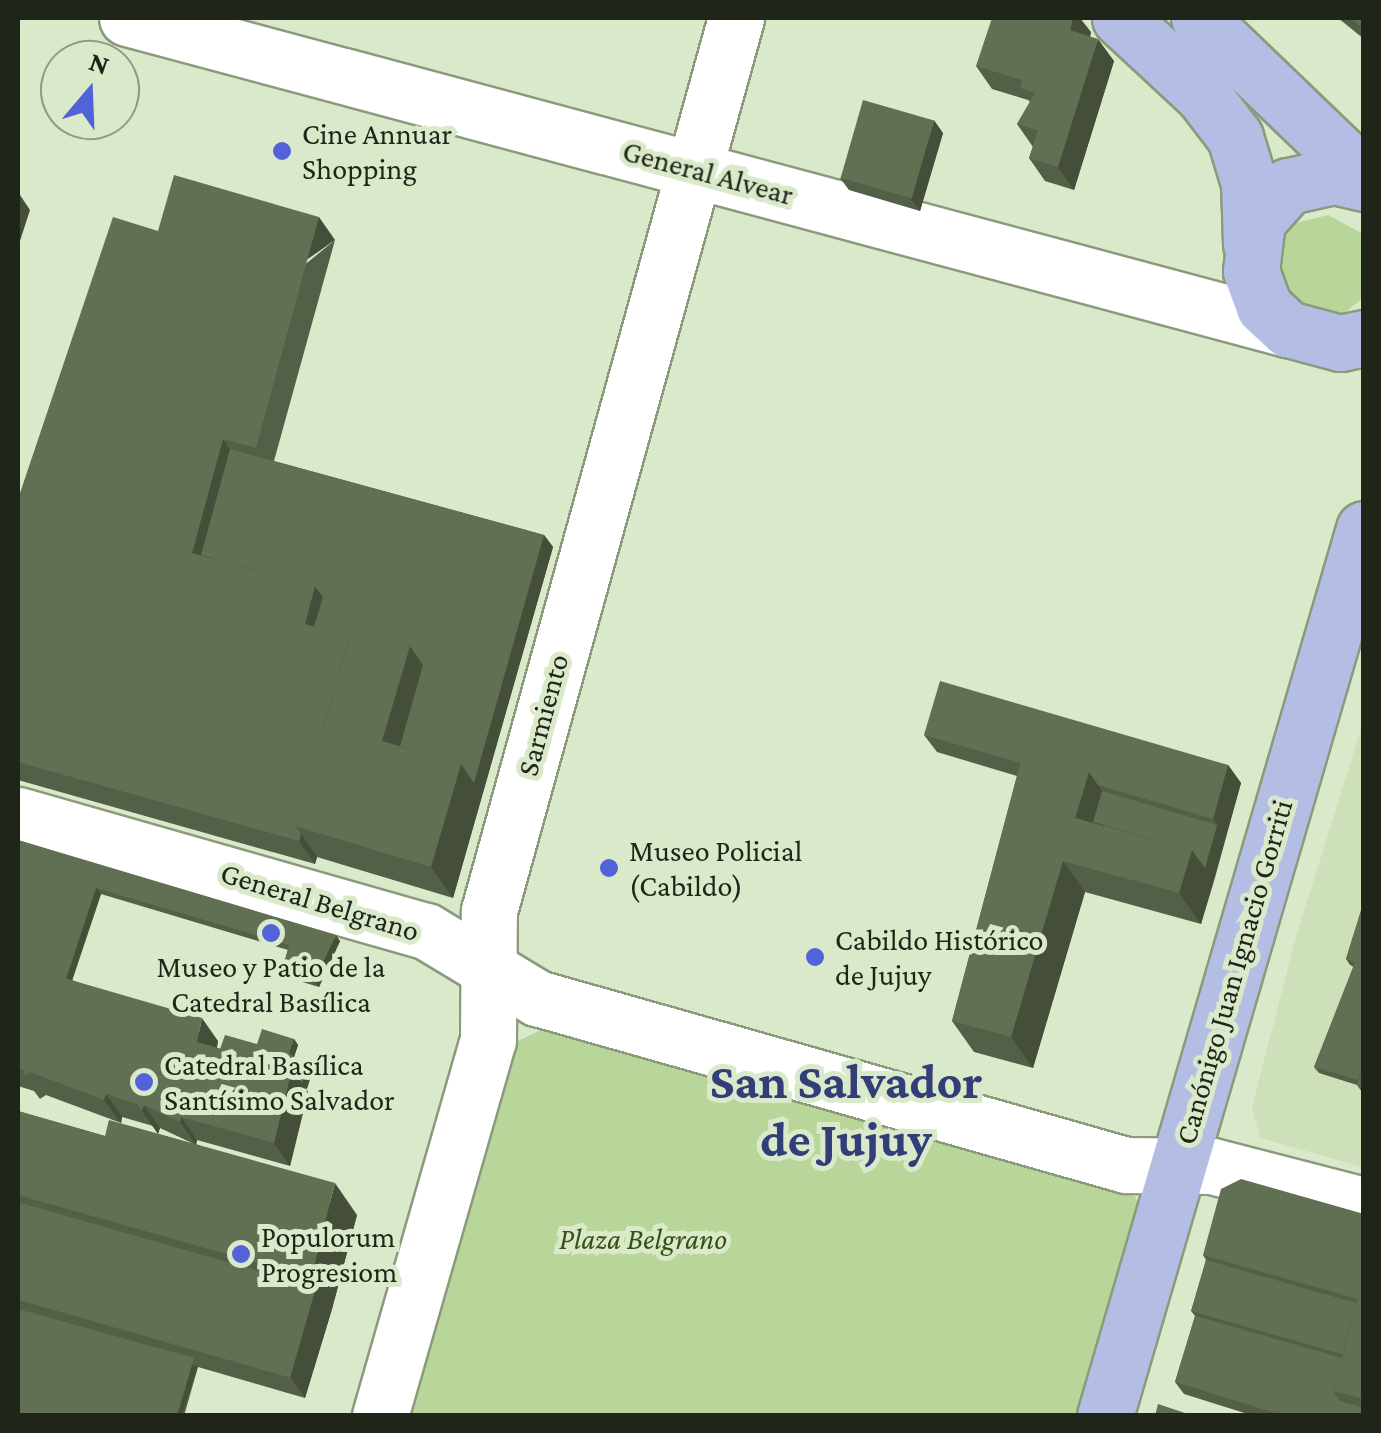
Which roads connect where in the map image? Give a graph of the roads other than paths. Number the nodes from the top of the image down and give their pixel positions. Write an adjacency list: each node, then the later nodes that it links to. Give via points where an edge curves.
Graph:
1 (127, 18): 5 (street, General Alvear)
2 (736, 18): 5 (street, Sarmiento)
3 (1120, 18): 7 (main road, via 1203,95 1235,137 1249,183)
4 (1199, 18): 6 (main road)
5 (694, 169): 8 (street, General Alvear); 12 (street, Sarmiento, via 489,911)
6 (1364, 180): 7 (main road, via 1322,176 1288,186 1256,221)
7 (1251, 244): 8 (main road, via 1255,292)
8 (1339, 345)
9 (1364, 529): 13 (main road, Canónigo Juan Ignacio Gorriti)
10 (1364, 640): 13 (main road, Canónigo Juan Ignacio Gorriti)
11 (18, 815): 12 (street, General Belgrano, via 426,932)
12 (485, 970): 13 (street, General Belgrano, via 537,998 1126,1165); 15 (street, Sarmiento, via 488,1040)
13 (1194, 1168): 14 (street, General Belgrano); 16 (main road, Canónigo Juan Ignacio Gorriti); 17 (main road, Canónigo Juan Ignacio Gorriti)
14 (1364, 1205)
15 (380, 1416)
16 (1105, 1416)
17 (1140, 1416)

